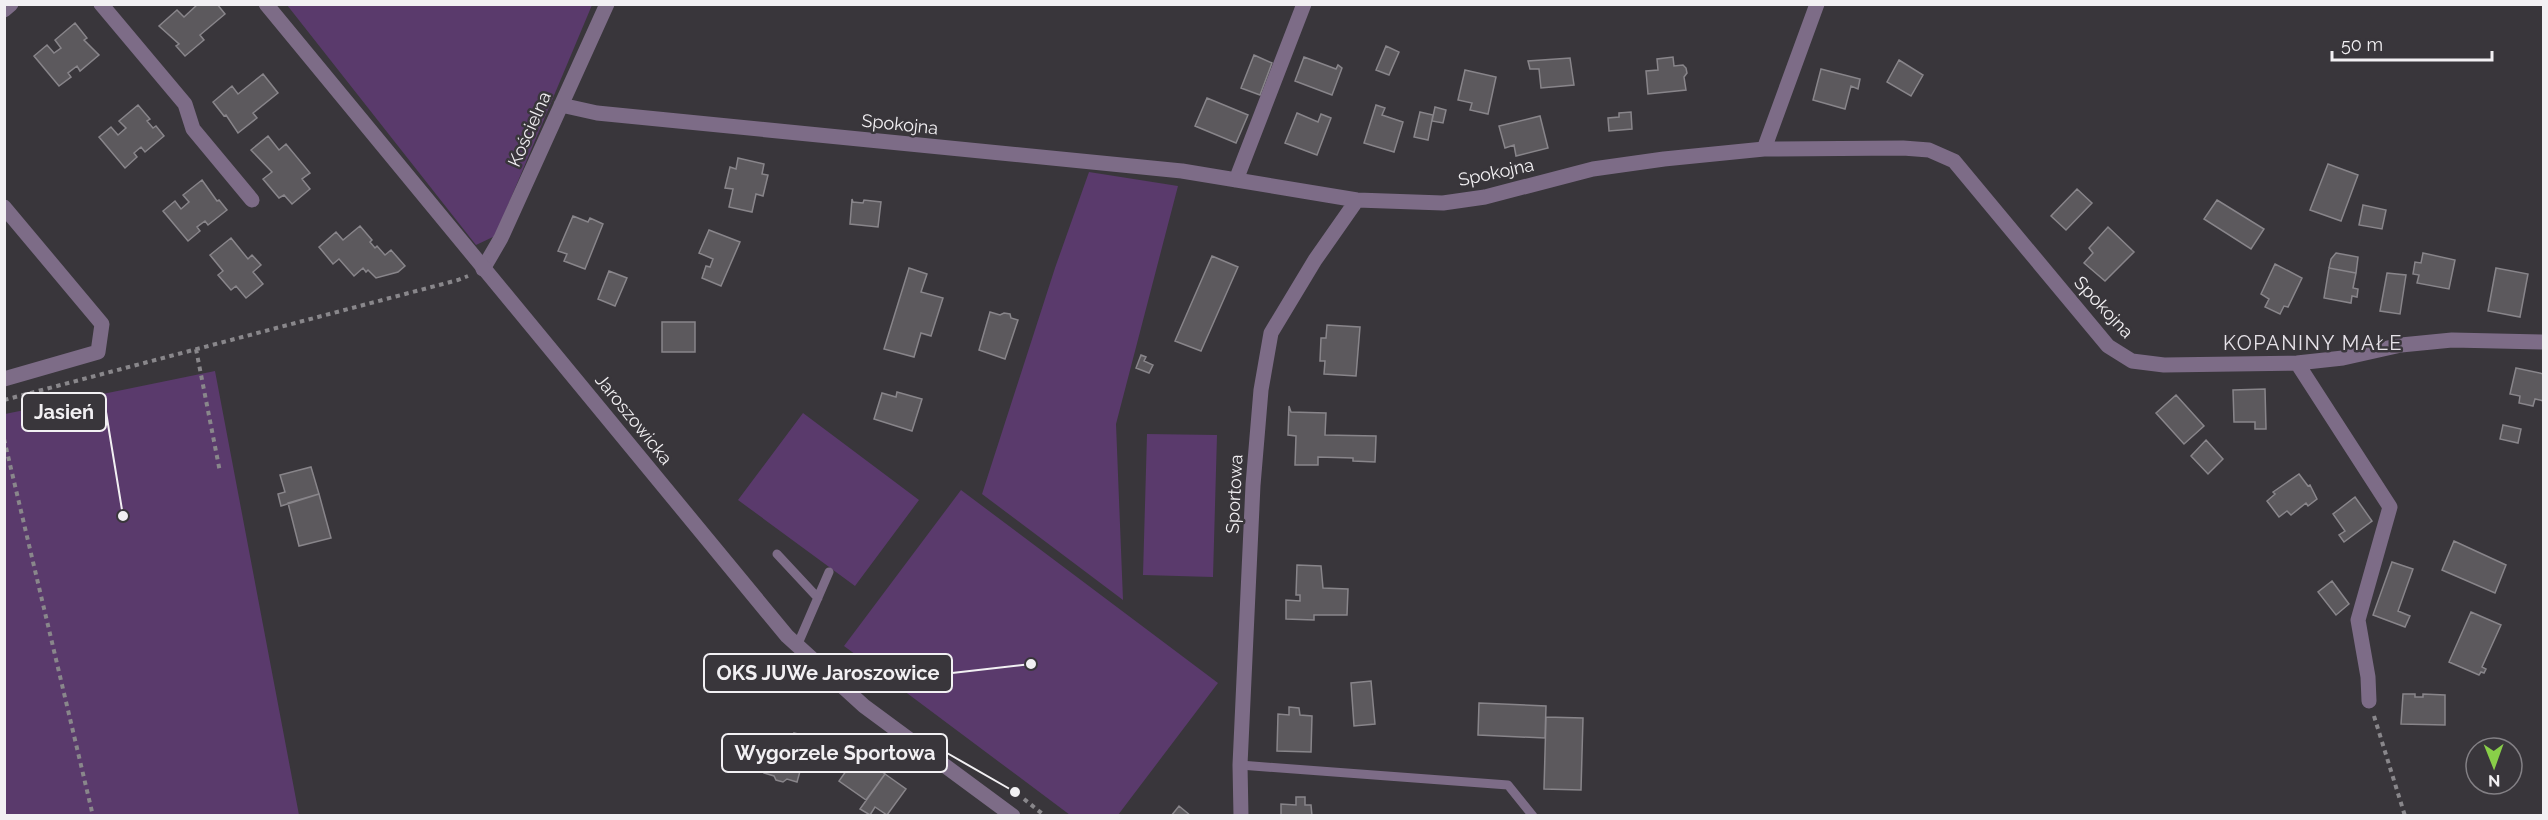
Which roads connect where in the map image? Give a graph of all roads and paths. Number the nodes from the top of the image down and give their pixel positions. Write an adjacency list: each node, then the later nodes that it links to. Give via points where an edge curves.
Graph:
1 (11, 4): 7 (street)
2 (101, 4): 11 (street, via 185,104 193,129)
3 (266, 4): 14 (street, Jaroszowicka)
4 (608, 4): 8 (street, Kościelna)
5 (1304, 4): 10 (street)
6 (1817, 4): 9 (street)
7 (4, 10)
8 (561, 105): 10 (street, Spokojna, via 597,113 1182,171); 14 (street, Kościelna)
9 (1764, 149): 12 (street, Spokojna, via 1593,169 1485,197 1443,203); 17 (street, Spokojna, via 1929,150 1954,161 2108,346 2132,361 2164,365)
10 (1236, 180): 12 (street, Spokojna)
11 (252, 200)
12 (1357, 200): 27 (street, Sportowa, via 1271,333 1261,390 1253,485)
13 (4, 207): 18 (street, via 102,324 98,352)
14 (483, 269): 16 (path, via 458,280); 25 (street, Jaroszowicka)
15 (2544, 342): 17 (street, Spokojna, via 2452,340)
16 (196, 349): 19 (path); 21 (path)
17 (2297, 363): 26 (street, via 2390,507 2358,620)
18 (4, 379)
19 (4, 400)
20 (4, 439): 28 (path)
21 (220, 471)
22 (777, 554): 24 (lane)
23 (829, 572): 24 (lane)
24 (818, 598): 25 (lane)
25 (797, 646): 29 (street, Jaroszowicka, via 864,706)
26 (2369, 701): 32 (path)
27 (1240, 765): 30 (street, Sportowa); 31 (lane, via 1508,785)
28 (93, 816)
29 (1013, 816)
30 (1241, 816)
31 (1533, 816)
32 (2405, 816)

